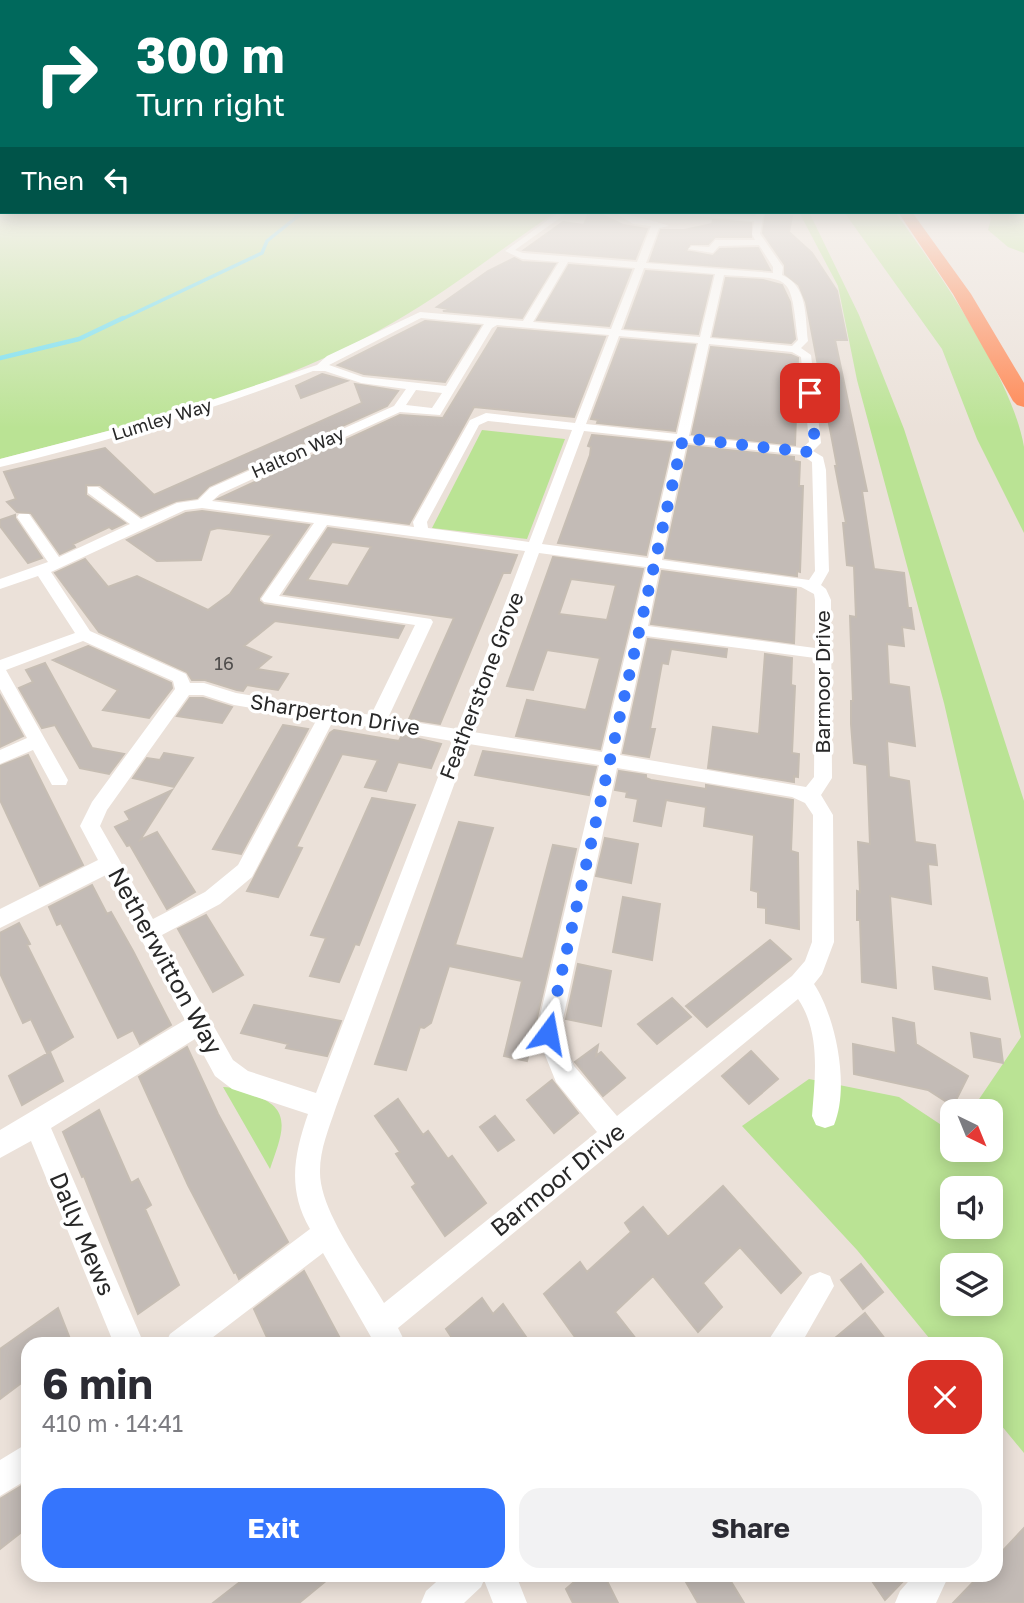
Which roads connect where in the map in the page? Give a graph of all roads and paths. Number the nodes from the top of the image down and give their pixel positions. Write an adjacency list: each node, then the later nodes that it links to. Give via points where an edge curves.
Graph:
1 (553, 279): 9 (street)
2 (636, 279): 10 (street, Featherstone Grove)
3 (718, 279): 11 (street)
4 (784, 279): 12 (street, via 797,293 803,341)
5 (951, 279): 16 (highway)
6 (970, 279): 7 (highway)
7 (990, 307)
8 (495, 323): 9 (street); 13 (street, Lumley Way, via 420,315); 15 (street, via 488,326)
9 (527, 324): 10 (street)
10 (615, 332): 11 (street); 18 (street, Featherstone Grove)
11 (705, 340): 12 (street); 19 (street)
12 (794, 349): 20 (street, via 806,355 815,443)
13 (321, 367): 14 (street, via 353,379); 21 (street, Lumley Way, via 148,425)
14 (413, 386): 15 (street); 17 (street)
15 (450, 390): 17 (street, via 436,412)
16 (1024, 401)
17 (398, 408): 23 (street, Halton Way, via 215,491)
18 (580, 427): 19 (street); 27 (street, via 486,417 474,423 420,522); 28 (street, Featherstone Grove)
19 (683, 438): 20 (street); 29 (street)
20 (806, 452): 32 (street, Barmoor Drive, via 818,460 820,470 822,571)
21 (0, 463)
22 (93, 490): 26 (street)
23 (202, 504): 25 (street, Halton Way); 26 (street, Halton Way, via 182,506)
24 (24, 517): 30 (street)
25 (323, 520): 27 (street, Halton Way); 40 (street, via 269,598 425,622)
26 (140, 525): 30 (street, Halton Way)
27 (427, 533): 28 (street, Halton Way)
28 (535, 547): 29 (street, Halton Way); 41 (street, Featherstone Grove)
29 (654, 563): 32 (street, Halton Way); 33 (street)
30 (49, 566): 31 (street, Halton Way); 34 (street)
31 (0, 584)
32 (812, 586): 35 (street, Barmoor Drive, via 823,600)
33 (639, 630): 35 (street); 44 (street)
34 (84, 635): 36 (street); 38 (street, via 180,678)
35 (822, 654): 46 (street, Barmoor Drive, via 823,778)
36 (0, 666)
37 (0, 673): 42 (street)
38 (184, 689): 39 (street, Sharperton Drive); 47 (street, Netherwitton Way, via 90,826)
39 (328, 714): 40 (street, Sharperton Drive); 49 (street, via 246,871 218,894)
40 (377, 722): 41 (street, Sharperton Drive)
41 (464, 736): 44 (street, Sharperton Drive); 52 (street, Featherstone Grove)
42 (37, 741): 43 (street); 45 (street)
43 (0, 757)
44 (610, 760): 46 (street, Sharperton Drive); 55 (street, via 548,1033 565,1074)
45 (58, 780)
46 (810, 795): 50 (street, Barmoor Drive, via 823,815 823,942 814,967)
47 (111, 863): 48 (street); 49 (street, Netherwitton Way)
48 (0, 919)
49 (148, 932): 51 (street, Netherwitton Way)
50 (800, 983): 53 (street, via 814,1001 828,1048); 55 (street, Barmoor Drive)
51 (199, 1024): 52 (street, Netherwitton Way, via 224,1069 241,1081); 54 (street)
52 (323, 1107): 57 (street, via 306,1158 305,1188)
53 (825, 1116)
54 (36, 1123): 56 (street); 60 (street, Dally Mews)
55 (615, 1133): 59 (street, Barmoor Drive)
56 (0, 1145)
57 (327, 1233): 59 (street); 61 (street)
58 (820, 1286): 62 (street)
59 (386, 1334)
60 (126, 1337)
61 (189, 1337)
62 (791, 1337)
63 (21, 1464): 64 (street)
64 (0, 1480)
65 (497, 1582): 67 (street)
66 (929, 1582): 68 (street)
67 (438, 1603)
68 (912, 1603)

